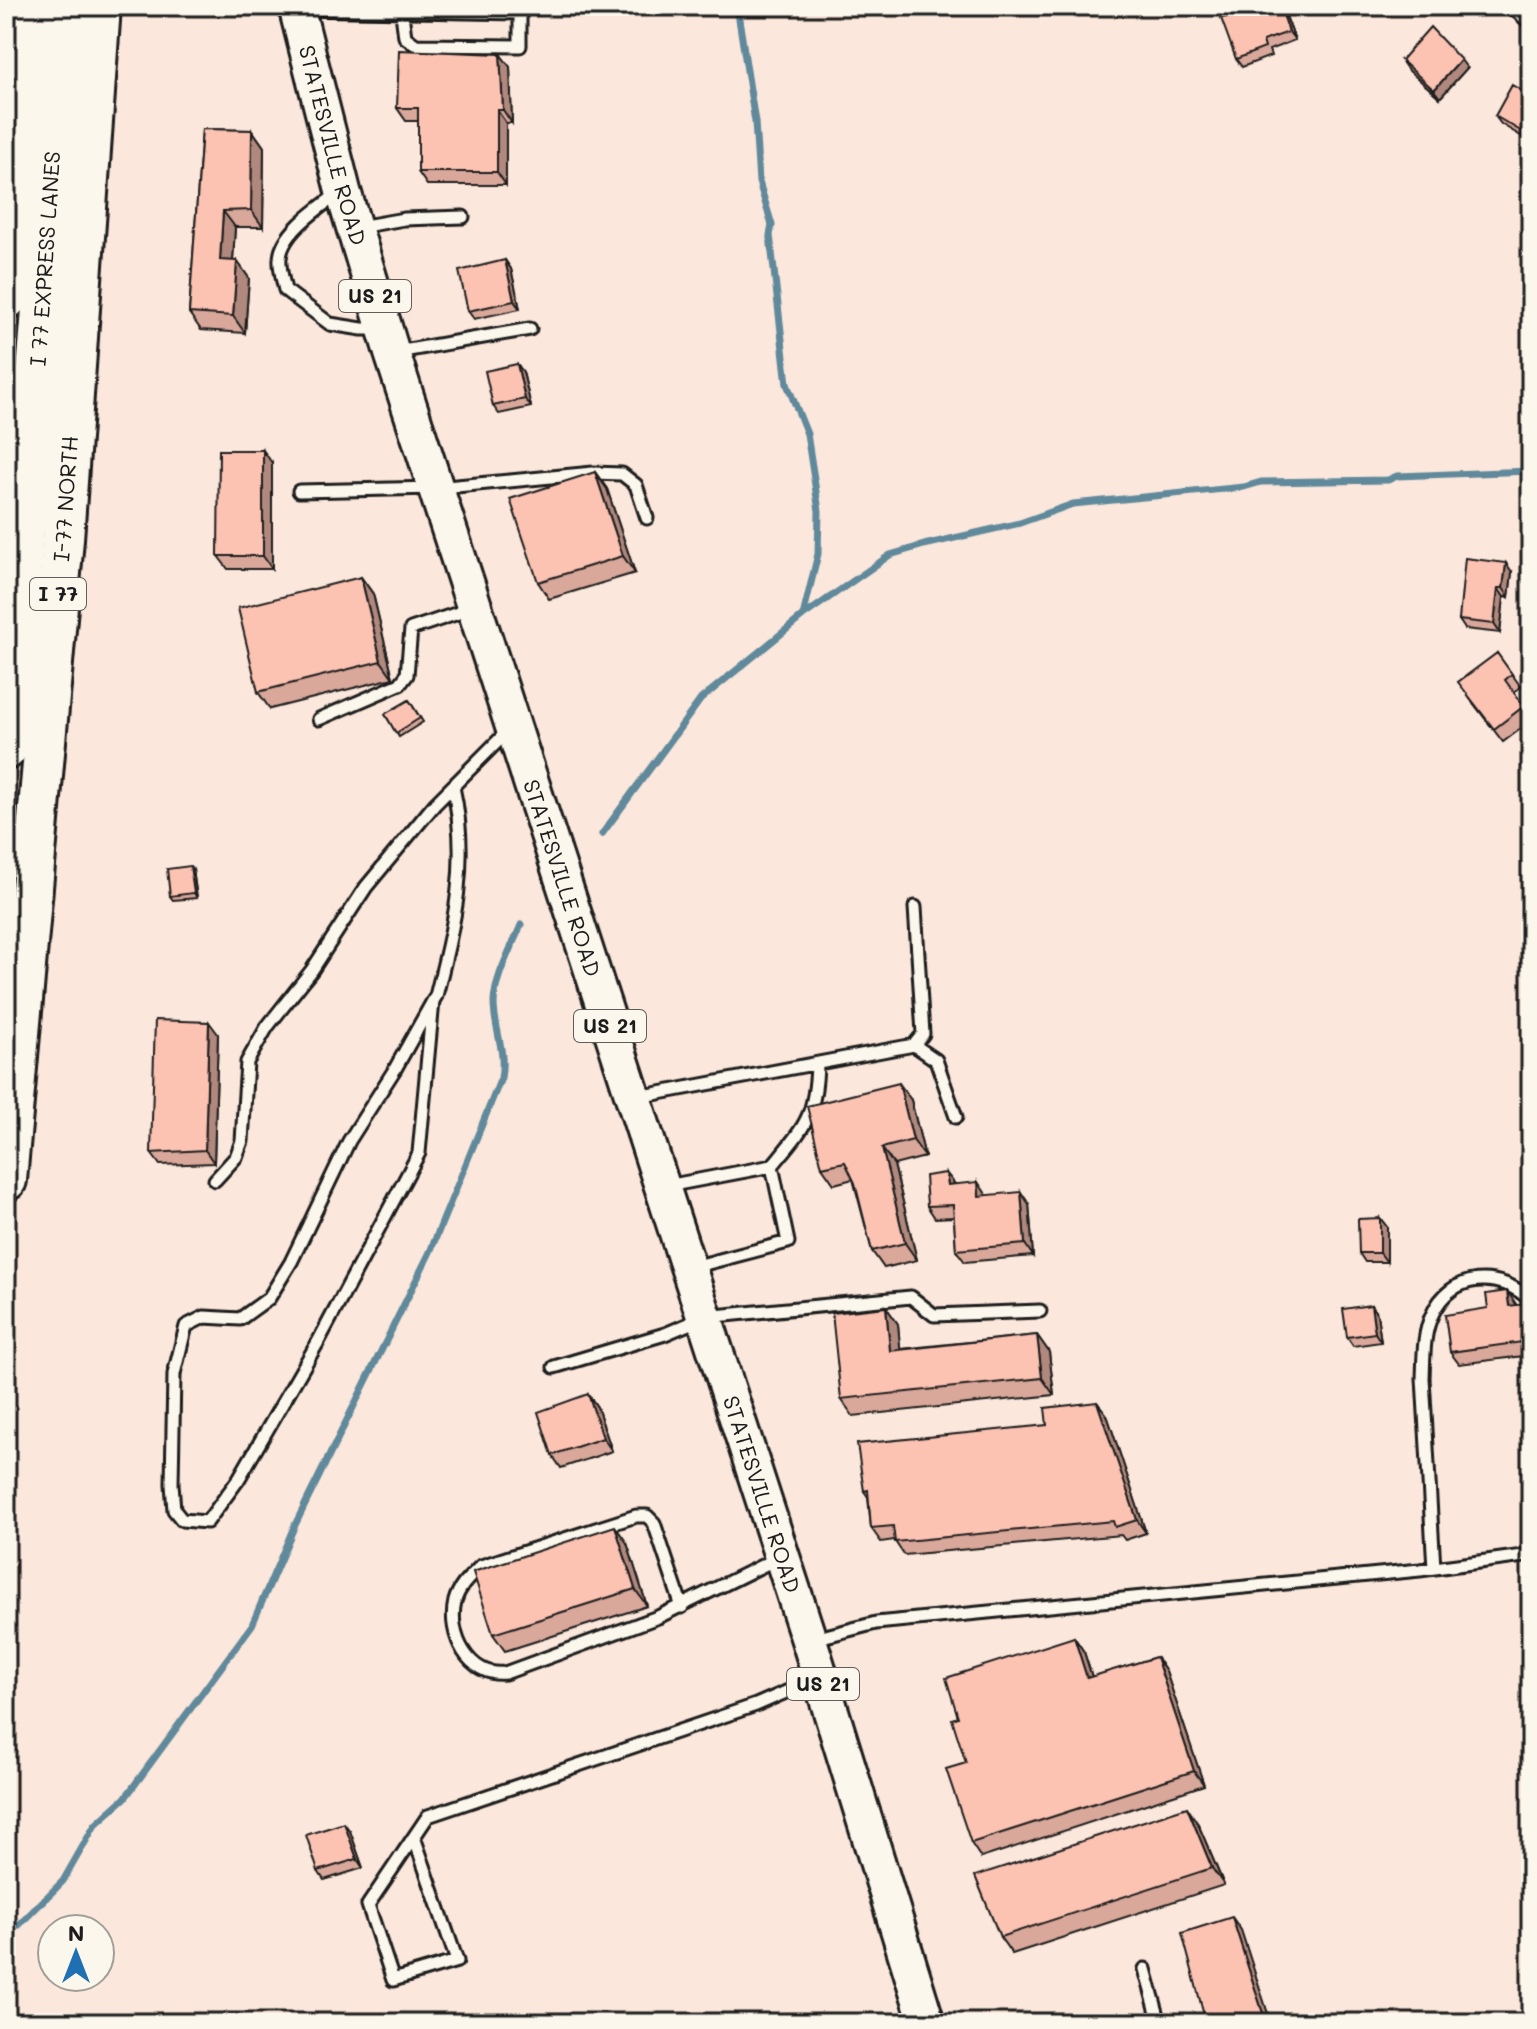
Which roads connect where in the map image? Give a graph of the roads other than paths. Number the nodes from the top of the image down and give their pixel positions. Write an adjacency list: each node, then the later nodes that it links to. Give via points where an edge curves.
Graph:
1 (26, 6): 12 (highway, I 77 EXPRESS LANES)
2 (100, 6): 30 (highway, I-77 NORTH / I 77, via 63,539)
3 (1519, 6): 7 (street)
4 (296, 7): 5 (lane); 9 (main road, STATESVILLE ROAD / US 21)
5 (401, 8): 6 (lane); 6 (lane, via 405,37 416,45 520,46 520,13)
6 (485, 9)
7 (1531, 16)
8 (63, 17): 21 (highway, I 77 EXPRESS LANES / I 77)
9 (343, 191): 11 (main road, STATESVILLE ROAD / US 21); 14 (lane, via 292,232 280,257 285,290 330,324 362,329)
10 (463, 217): 11 (lane)
11 (354, 228): 14 (main road, STATESVILLE ROAD / US 21)
12 (6, 299)
13 (530, 329): 14 (lane)
14 (389, 341): 15 (main road, STATESVILLE ROAD / US 21)
15 (436, 488): 16 (lane); 17 (lane, via 622,474 636,485); 18 (main road, STATESVILLE ROAD / US 21)
16 (299, 491)
17 (647, 518)
18 (474, 608): 19 (lane, via 411,629 407,675 400,684); 20 (main road, STATESVILLE ROAD / US 21)
19 (319, 719)
20 (513, 726): 22 (lane); 27 (main road, STATESVILLE ROAD / US 21)
21 (6, 749)
22 (453, 787): 24 (lane, via 462,867 453,928); 31 (lane, via 366,887 267,1027 247,1062 242,1141 236,1157)
23 (915, 907): 25 (lane, via 923,1034)
24 (433, 1001): 24 (lane, via 419,1153 238,1480 207,1522 182,1520 174,1510 172,1484 174,1374 186,1326 204,1317 240,1319 269,1298 349,1141)
25 (914, 1045): 26 (lane); 28 (lane, via 936,1060)
26 (817, 1065): 27 (lane); 29 (lane, via 816,1100 804,1129)
27 (634, 1098): 32 (main road, STATESVILLE ROAD / US 21)
28 (956, 1117)
29 (772, 1166): 32 (lane); 33 (lane, via 788,1242)
30 (6, 1180)
31 (215, 1180)
32 (662, 1186): 33 (main road, STATESVILLE ROAD / US 21)
33 (688, 1268): 36 (main road, STATESVILLE ROAD / US 21)
34 (1531, 1301): 40 (lane, via 1515,1286 1483,1279 1457,1286 1432,1315 1423,1378)
35 (1040, 1311): 36 (lane, via 934,1315 911,1297)
36 (705, 1317): 37 (lane); 39 (main road, STATESVILLE ROAD / US 21)
37 (554, 1367)
38 (1531, 1555): 40 (lane)
39 (782, 1556): 41 (lane); 42 (main road, STATESVILLE ROAD / US 21)
40 (1434, 1568): 42 (lane, via 876,1623)
41 (682, 1607): 41 (lane, via 490,1675 466,1657 454,1603 463,1583 481,1566 647,1516 654,1523)
42 (809, 1640): 43 (main road, STATESVILLE ROAD / US 21)
43 (821, 1677): 44 (lane, via 756,1705 428,1816); 46 (main road, STATESVILLE ROAD / US 21)
44 (414, 1837): 44 (lane, via 368,1905 393,1980 457,1961)
45 (1145, 1969): 47 (lane)
46 (927, 2023)
47 (1160, 2023)

